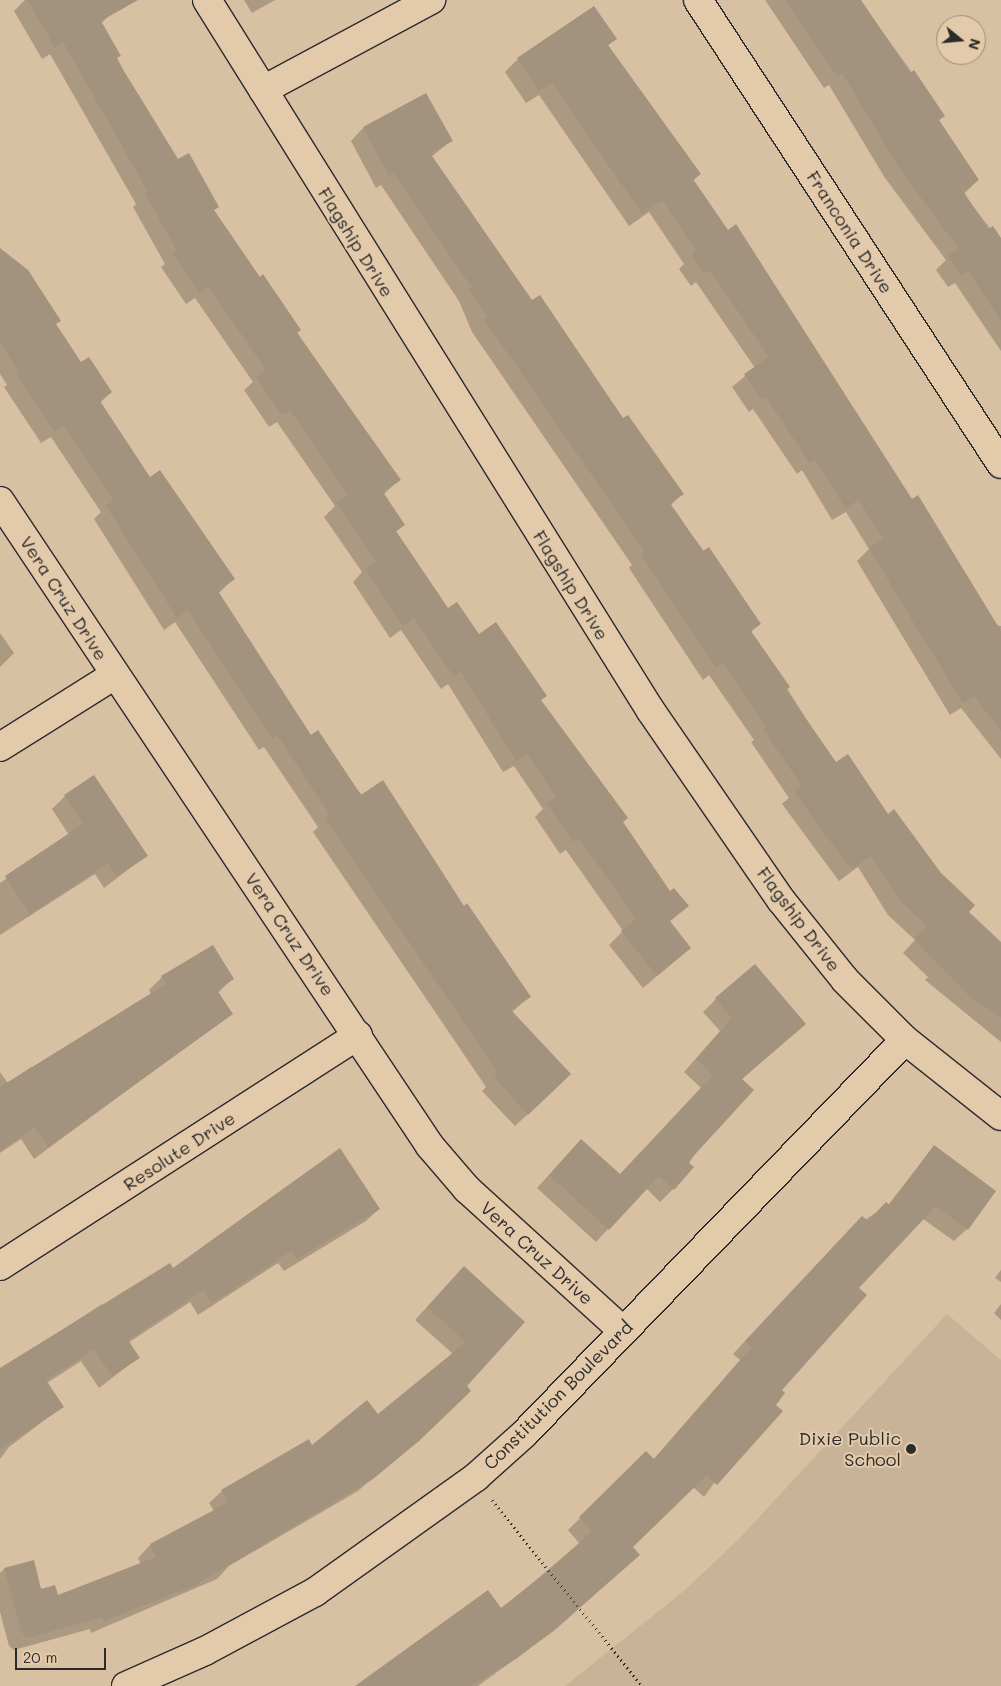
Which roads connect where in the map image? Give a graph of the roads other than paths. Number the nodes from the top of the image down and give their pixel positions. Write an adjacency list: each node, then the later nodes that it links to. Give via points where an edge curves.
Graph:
1 (207, 0): 4 (street, Flagship Drive)
2 (431, 0): 4 (street)
3 (698, 0): 5 (street, Franconia Drive)
4 (263, 90): 10 (street, Flagship Drive, via 651,711 781,900 845,980)
5 (1001, 464)
6 (0, 501): 7 (street, Vera Cruz Drive)
7 (115, 675): 8 (street); 9 (street, Vera Cruz Drive)
8 (0, 747)
9 (358, 1035): 12 (street, Resolute Drive); 13 (street, Vera Cruz Drive, via 430,1146 467,1189)
10 (905, 1040): 11 (street, Flagship Drive); 13 (street, Constitution Boulevard)
11 (1001, 1116)
12 (0, 1266)
13 (623, 1331): 14 (street, Constitution Boulevard, via 476,1477 314,1592 206,1650)
14 (126, 1686)

